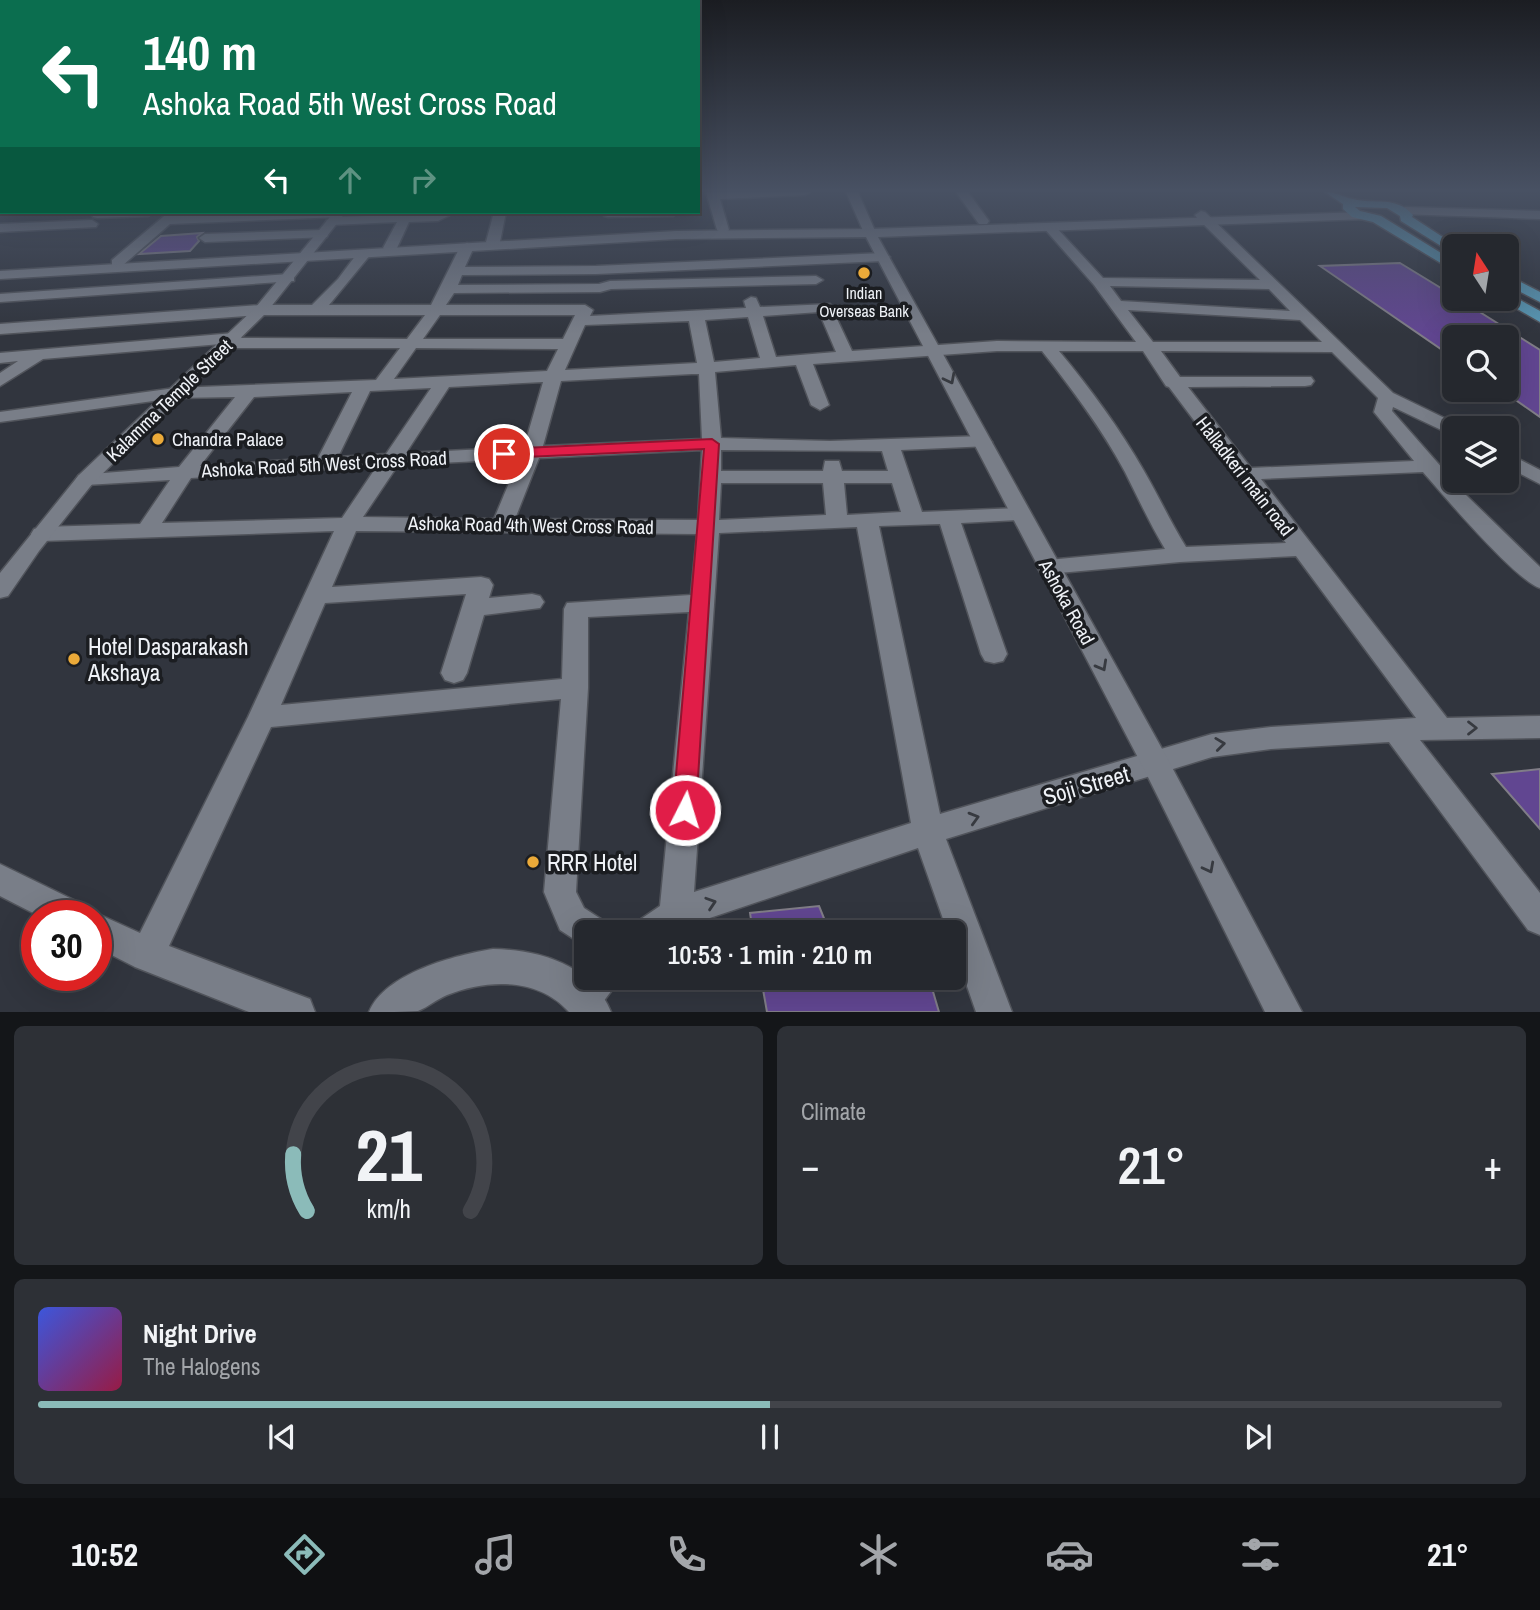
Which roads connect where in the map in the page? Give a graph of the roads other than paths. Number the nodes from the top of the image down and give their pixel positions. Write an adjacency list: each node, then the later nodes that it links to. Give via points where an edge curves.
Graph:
1 (146, 239): 18 (street)
2 (318, 239): 14 (street, Kalamma Temple Street)
3 (395, 239): 12 (street)
4 (539, 239): 10 (street)
5 (602, 239): 11 (street)
6 (874, 239): 15 (street, Ashoka Road)
7 (1060, 239): 24 (street, Halladkeri main road)
8 (1226, 239): 26 (street)
9 (1409, 239): 17 (main road)
10 (493, 242): 12 (street)
11 (467, 247): 13 (street); 20 (street)
12 (390, 248): 14 (street)
13 (364, 254): 14 (street); 36 (street)
14 (304, 255): 18 (street); 22 (street, Kalamma Temple Street)
15 (883, 257): 16 (street); 51 (street, Ashoka Road)
16 (812, 260): 20 (street); 23 (street)
17 (1442, 260)
18 (115, 266): 19 (street); 21 (street); 29 (street)
19 (0, 270)
20 (455, 271): 28 (street)
21 (0, 275)
22 (289, 278): 29 (street); 35 (street, Kalamma Temple Street)
23 (816, 280): 25 (street); 34 (street)
24 (1099, 282): 26 (street); 32 (street, Halladkeri main road)
25 (746, 283): 28 (street); 38 (street)
26 (1273, 285): 40 (street)
27 (1519, 286): 31 (main road)
28 (449, 289): 37 (street)
29 (94, 292): 30 (street); 43 (street, via 91,303)
30 (0, 298)
31 (1540, 298)
32 (1115, 305): 40 (street); 49 (street, Halladkeri main road)
33 (1519, 305): 41 (main road)
34 (825, 307): 38 (street); 53 (street)
35 (261, 310): 36 (street); 43 (street); 45 (street, Kalamma Temple Street)
36 (316, 310): 37 (street)
37 (436, 310): 42 (street, via 585,310); 46 (street)
38 (755, 313): 39 (street); 56 (street)
39 (696, 316): 42 (street); 57 (street)
40 (1303, 316): 50 (street)
41 (1540, 317)
42 (580, 321): 47 (street)
43 (68, 324): 44 (street); 52 (street)
44 (0, 329)
45 (231, 341): 46 (street); 52 (street); 66 (street, Kalamma Temple Street)
46 (410, 343): 47 (street); 63 (street)
47 (569, 344): 58 (street)
48 (1045, 346): 49 (street); 51 (street); 98 (street, via 1080,388 1134,471)
49 (1146, 346): 50 (street); 62 (street, Halladkeri main road)
50 (1334, 347): 67 (street)
51 (934, 349): 53 (street); 71 (street, Ashoka Road, one-way to 71)
52 (40, 355): 54 (street); 61 (street)
53 (846, 357): 55 (street)
54 (0, 358)
55 (803, 360): 56 (street); 68 (street)
56 (770, 363): 57 (street)
57 (709, 368): 58 (street); 73 (street)
58 (554, 375): 59 (street); 75 (street)
59 (445, 380): 63 (street); 76 (street)
60 (1305, 380): 62 (street)
61 (0, 382)
62 (1172, 382): 81 (street, Halladkeri main road)
63 (383, 383): 64 (street)
64 (363, 385): 65 (street); 77 (street)
65 (249, 392): 66 (street); 80 (street)
66 (175, 393): 69 (street); 86 (street, Kalamma Temple Street)
67 (1387, 397): 70 (street); 78 (street, via 1384,412)
68 (820, 405)
69 (0, 417)
70 (1442, 424)
71 (982, 442): 72 (street, Ashoka Road 5th West Cross Road); 87 (street, Ashoka Road)
72 (889, 443): 74 (street, Ashoka Road 5th West Cross Road); 84 (street)
73 (712, 444): 74 (street, Ashoka Road 5th West Cross Road); 75 (street, Ashoka Road 5th West Cross Road); 83 (street)
74 (830, 447): 82 (street)
75 (532, 452): 76 (street, Ashoka Road 5th West Cross Road); 93 (street)
76 (394, 459): 77 (street, Ashoka Road 5th West Cross Road); 92 (street)
77 (325, 464): 80 (street, Ashoka Road 5th West Cross Road)
78 (1428, 466): 81 (street); 101 (street, via 1489,534)
79 (1519, 466): 85 (street)
80 (185, 472): 86 (street, Ashoka Road 5th West Cross Road); 95 (street)
81 (1243, 474): 97 (street, Halladkeri main road)
82 (833, 476): 83 (street); 84 (street); 91 (street)
83 (711, 477): 94 (street)
84 (901, 477): 89 (street)
85 (1540, 478)
86 (86, 479): 96 (street, Kalamma Temple Street)
87 (1020, 514): 88 (street, Ashoka Road 4th West Cross Road); 100 (street, Ashoka Road)
88 (948, 517): 89 (street, Ashoka Road 4th West Cross Road); 107 (street)
89 (914, 519): 90 (street, Ashoka Road 4th West Cross Road)
90 (867, 521): 91 (street, Ashoka Road 4th West Cross Road); 115 (street)
91 (837, 522): 94 (street, Ashoka Road 4th West Cross Road)
92 (348, 524): 93 (street, Ashoka Road 4th West Cross Road); 95 (street, Ashoka Road 4th West Cross Road); 103 (street)
93 (502, 524): 94 (street, Ashoka Road 4th West Cross Road)
94 (708, 527): 105 (street)
95 (146, 531): 96 (street, Ashoka Road 4th West Cross Road)
96 (42, 534): 99 (street, Kalamma Temple Street)
97 (1301, 549): 98 (street); 112 (street, Halladkeri main road)
98 (1180, 555): 100 (street)
99 (9, 566): 102 (street, Kalamma Temple Street)
100 (1048, 567): 114 (street, Ashoka Road, one-way to 114)
101 (1540, 580)
102 (0, 590)
103 (316, 596): 106 (street, via 481,585); 110 (street)
104 (532, 602): 106 (street)
105 (701, 603): 109 (street, via 576,609); 118 (street)
106 (474, 608): 108 (street)
107 (994, 653)
108 (454, 673)
109 (575, 688): 110 (street); 120 (street, via 561,892)
110 (262, 717): 123 (street)
111 (1540, 727): 112 (street, Soji Street, one-way to 111)
112 (1440, 728): 113 (street, Soji Street)
113 (1395, 729): 114 (street, Soji Street, one-way to 113, via 1210,745); 119 (street)
114 (1156, 764): 115 (street, Soji Street, one-way to 114); 128 (street, Ashoka Road, one-way to 128)
115 (928, 831): 118 (street, Soji Street, one-way to 115); 127 (street)
116 (1, 880): 117 (street)
117 (40, 900)
118 (676, 914): 121 (street, Soji Street)
119 (1540, 919)
120 (574, 920)
121 (668, 920)
122 (112, 937): 123 (street)
123 (147, 955): 125 (street)
124 (592, 996): 126 (street, via 546,973 501,964 453,972 405,996)
125 (297, 1012)
126 (387, 1012)
127 (994, 1012)
128 (1284, 1012)

